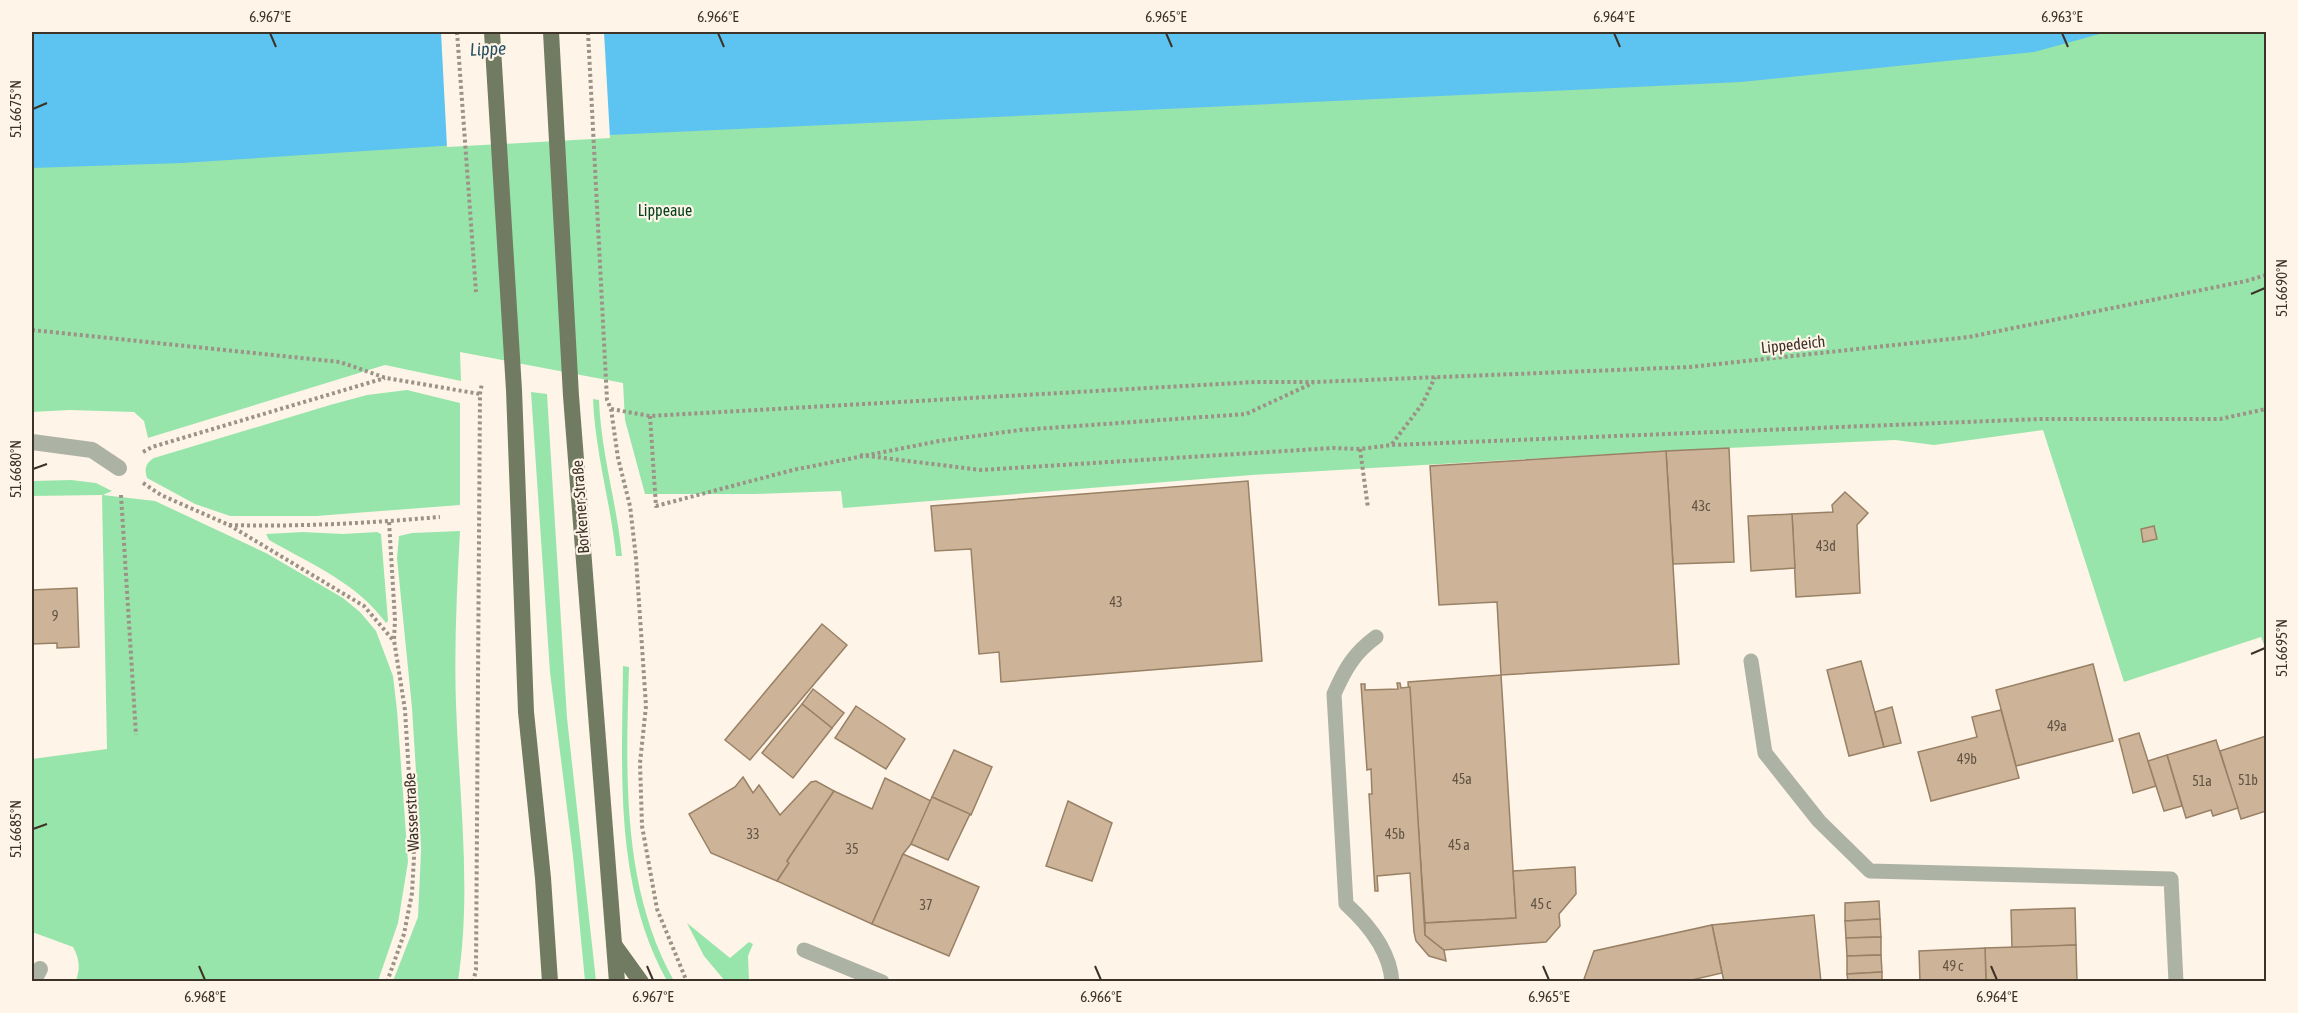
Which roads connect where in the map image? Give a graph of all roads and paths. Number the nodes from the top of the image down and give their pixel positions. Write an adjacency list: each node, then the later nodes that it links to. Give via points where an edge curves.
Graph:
1 (457, 32): 6 (path)
2 (492, 32): 33 (main road, via 514,390 526,712)
3 (551, 32): 29 (main road, Borkener Straße, via 571,396)
4 (588, 32): 13 (path, via 607,400)
5 (2266, 275): 9 (path, Lippedeich, via 1969,338 1689,367)
6 (476, 302)
7 (32, 330): 10 (path, via 340,362)
8 (482, 372): 12 (path)
9 (1435, 377): 11 (path, Lippedeich); 17 (path, via 1423,403)
10 (386, 378): 12 (path); 20 (path, via 152,447)
11 (1316, 382): 15 (path, Lippedeich, via 1255,382); 19 (path, via 1246,414 1020,430)
12 (480, 394): 32 (path)
13 (611, 409): 15 (path, Lippedeich); 36 (path, via 636,558 646,706 640,763 642,826 657,909)
14 (2266, 409): 17 (path, via 2220,419 2040,418)
15 (650, 416): 19 (path, via 656,506)
16 (32, 442): 20 (street, via 92,450)
17 (1392, 445): 18 (path)
18 (1360, 449): 19 (path, via 981,470); 21 (path)
19 (860, 455)
20 (119, 468): 24 (path, via 161,495); 28 (path)
21 (1368, 508)
22 (440, 517): 23 (path)
23 (388, 522): 24 (path); 26 (path, Wasserstraße)
24 (229, 525): 26 (path, via 364,606)
25 (1377, 637): 38 (lane, via 1361,648 1334,694 1346,904 1368,924 1391,967)
26 (394, 640): 31 (path, Wasserstraße, via 405,710 414,857 404,934)
27 (1751, 661): 39 (lane, via 1765,753 1819,821 1870,871 2171,879)
28 (136, 735)
29 (615, 946): 34 (main road, Borkener Straße); 35 (main road)
30 (804, 950): 37 (lane)
31 (387, 981)
32 (473, 981)
33 (550, 981)
34 (617, 981)
35 (641, 981)
36 (687, 981)
37 (882, 981)
38 (1392, 981)
39 (2176, 981)

